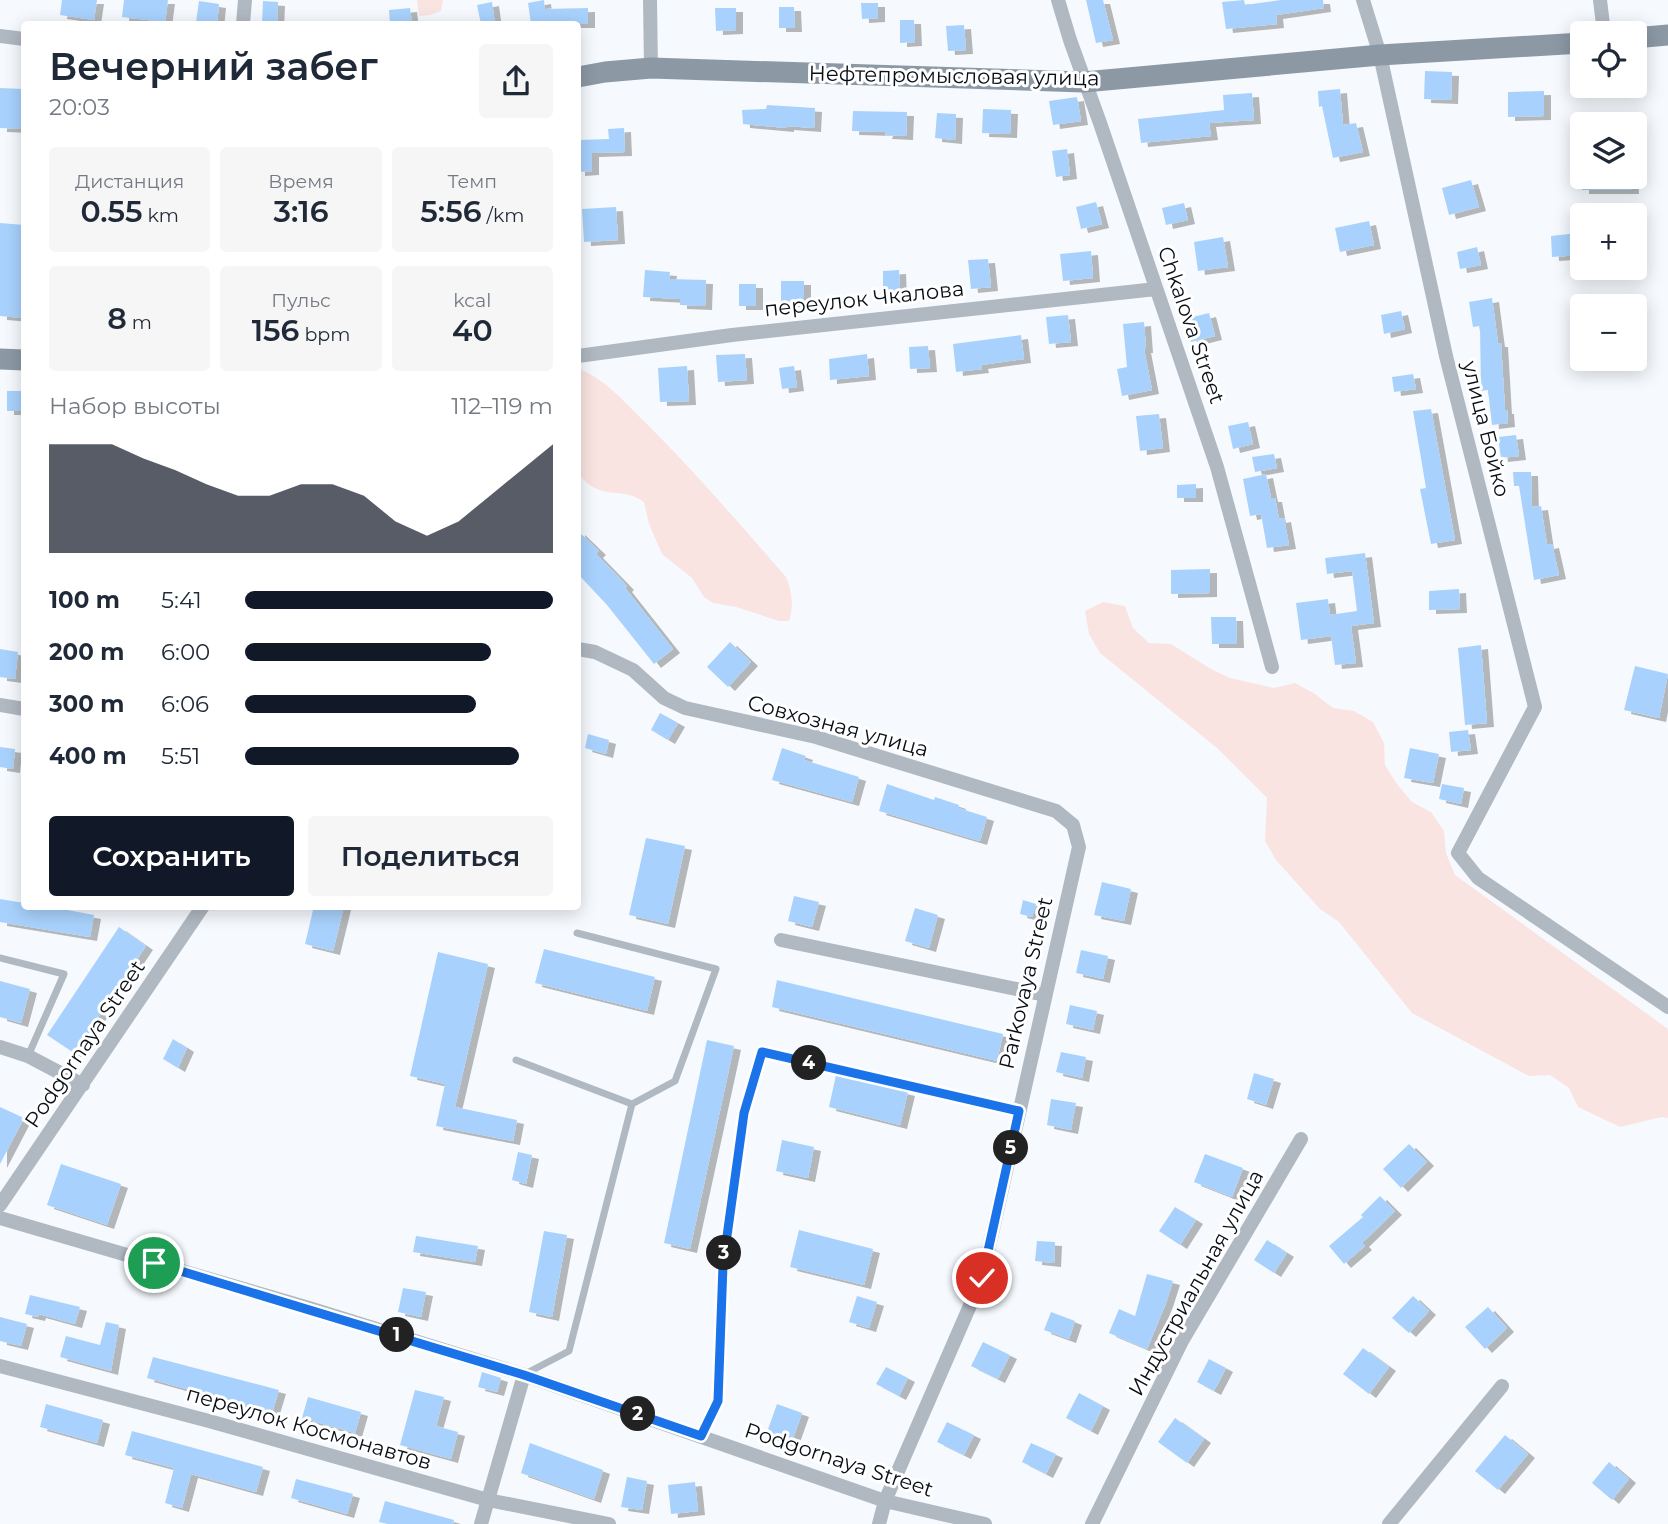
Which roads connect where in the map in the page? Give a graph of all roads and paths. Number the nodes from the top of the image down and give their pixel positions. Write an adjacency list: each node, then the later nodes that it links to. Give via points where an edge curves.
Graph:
1 (245, 0): 6 (street)
2 (650, 0): 14 (street)
3 (1058, 0): 16 (street, Chkalova Street)
4 (1363, 0): 13 (street, улица Бойко)
5 (1600, 0): 7 (street)
6 (243, 21)
7 (1603, 21)
8 (1668, 35): 10 (main road)
9 (0, 36): 11 (street)
10 (1647, 37)
11 (21, 39)
12 (1570, 44): 13 (main road, Нефтепромысловая улица)
13 (1380, 55): 16 (main road, Нефтепромысловая улица); 31 (street, улица Бойко, via 1446,356 1535,707 1458,853 1478,878)
14 (651, 68): 15 (main road, Нефтепромысловая улица); 16 (main road, Нефтепромысловая улица)
15 (581, 76)
16 (1084, 82): 17 (street, Chkalova Street)
17 (1156, 289): 18 (street, переулок Чкалова); 22 (street, Chkalova Street, via 1217,467)
18 (581, 356)
19 (0, 359): 20 (main road)
20 (21, 360)
21 (581, 650): 25 (street, Совхозная улица, via 633,670 663,698 685,708 816,737 1056,811 1073,825)
22 (1272, 667)
23 (0, 705): 24 (street)
24 (21, 708)
25 (1079, 847): 30 (street, Parkovaya Street)
26 (200, 910): 35 (street, Podgornaya Street)
27 (577, 933): 36 (lane, via 716,969 675,1081)
28 (781, 940): 30 (street)
29 (0, 958): 33 (lane, via 64,974)
30 (1045, 995): 37 (street, Parkovaya Street)
31 (1668, 1007)
32 (0, 1047): 33 (street)
33 (29, 1056): 35 (street)
34 (516, 1060): 36 (lane)
35 (83, 1086): 39 (street, Podgornaya Street)
36 (632, 1104): 42 (lane, via 569,1351)
37 (1019, 1111): 44 (lane, via 762,1052 744,1113 723,1265 718,1401); 46 (street, Parkovaya Street, via 982,1278)
38 (1301, 1139): 51 (street, Индустриальная улица, via 1182,1341)
39 (0, 1205)
40 (0, 1218): 42 (street, Podgornaya Street)
41 (0, 1366): 45 (street, переулок Космонавтов)
42 (524, 1375): 44 (street, Podgornaya Street); 45 (street)
43 (1502, 1386): 52 (street)
44 (701, 1436): 46 (street, Podgornaya Street)
45 (488, 1500): 47 (street); 48 (street, переулок Космонавтов)
46 (885, 1501): 49 (street, Parkovaya Street); 50 (street, Podgornaya Street)
47 (481, 1524)
48 (609, 1524)
49 (879, 1524)
50 (985, 1524)
51 (1093, 1524)
52 (1389, 1524)

